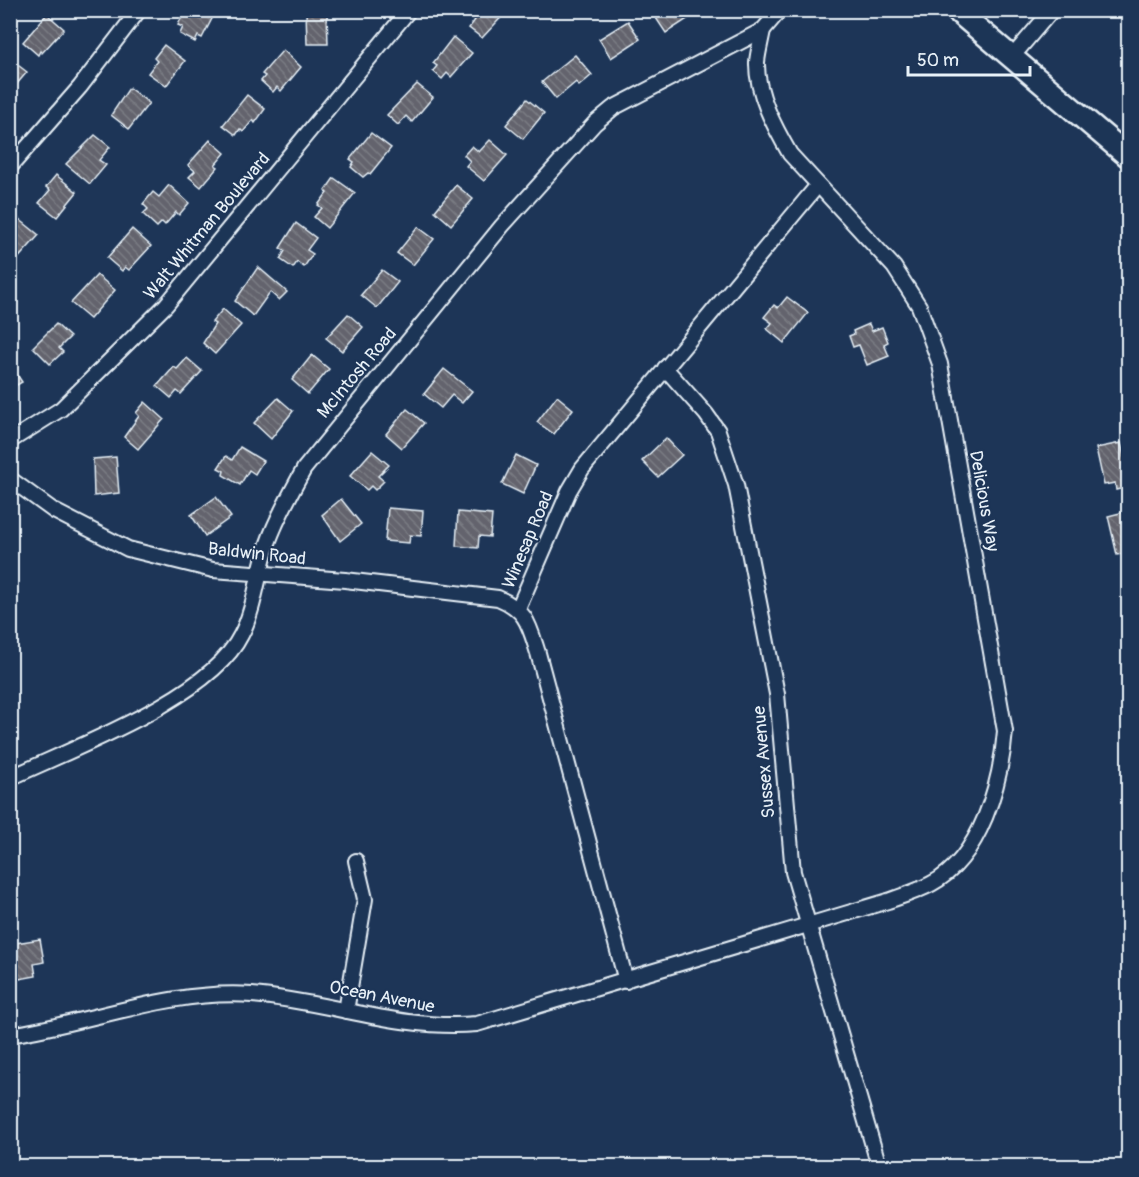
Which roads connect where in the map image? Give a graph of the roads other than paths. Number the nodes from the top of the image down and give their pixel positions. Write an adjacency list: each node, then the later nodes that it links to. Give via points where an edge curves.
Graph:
1 (139, 10): 9 (street, via 80,87)
2 (409, 10): 12 (street, Walt Whitman Boulevard, via 166,305 61,409)
3 (780, 10): 6 (street, McIntosh Road)
4 (956, 10): 7 (main road)
5 (1052, 10): 7 (street)
6 (763, 30): 10 (street, Delicious Way, via 757,64 762,94 790,154); 14 (street, McIntosh Road, via 650,86 595,123 502,226 328,436 284,504)
7 (1012, 57): 8 (main road)
8 (1128, 156)
9 (10, 166)
10 (818, 185): 11 (street, Winesap Road); 18 (street, Delicious Way, via 894,267 930,330 940,364 1005,731 1002,766 991,807 953,868 933,884)
11 (665, 368): 15 (street, Winesap Road, via 573,484); 18 (street, Sussex Avenue, via 718,431 736,485 777,694 793,873)
12 (10, 441)
13 (10, 479): 14 (street, Baldwin Road, via 54,511 128,549 213,570)
14 (259, 573): 15 (street, Baldwin Road, via 498,598); 16 (street, McIntosh Road, via 242,635 208,675 169,702)
15 (518, 609): 19 (street, Winesap Road, via 526,619 538,653)
16 (10, 778)
17 (356, 861): 20 (street, via 365,899)
18 (809, 925): 19 (street, Ocean Avenue); 22 (street, Sussex Avenue)
19 (626, 981): 20 (street, Ocean Avenue, via 477,1024 445,1027 382,1020)
20 (346, 1011): 21 (street, Ocean Avenue, via 251,995 215,995)
21 (10, 1035)
22 (879, 1167)

